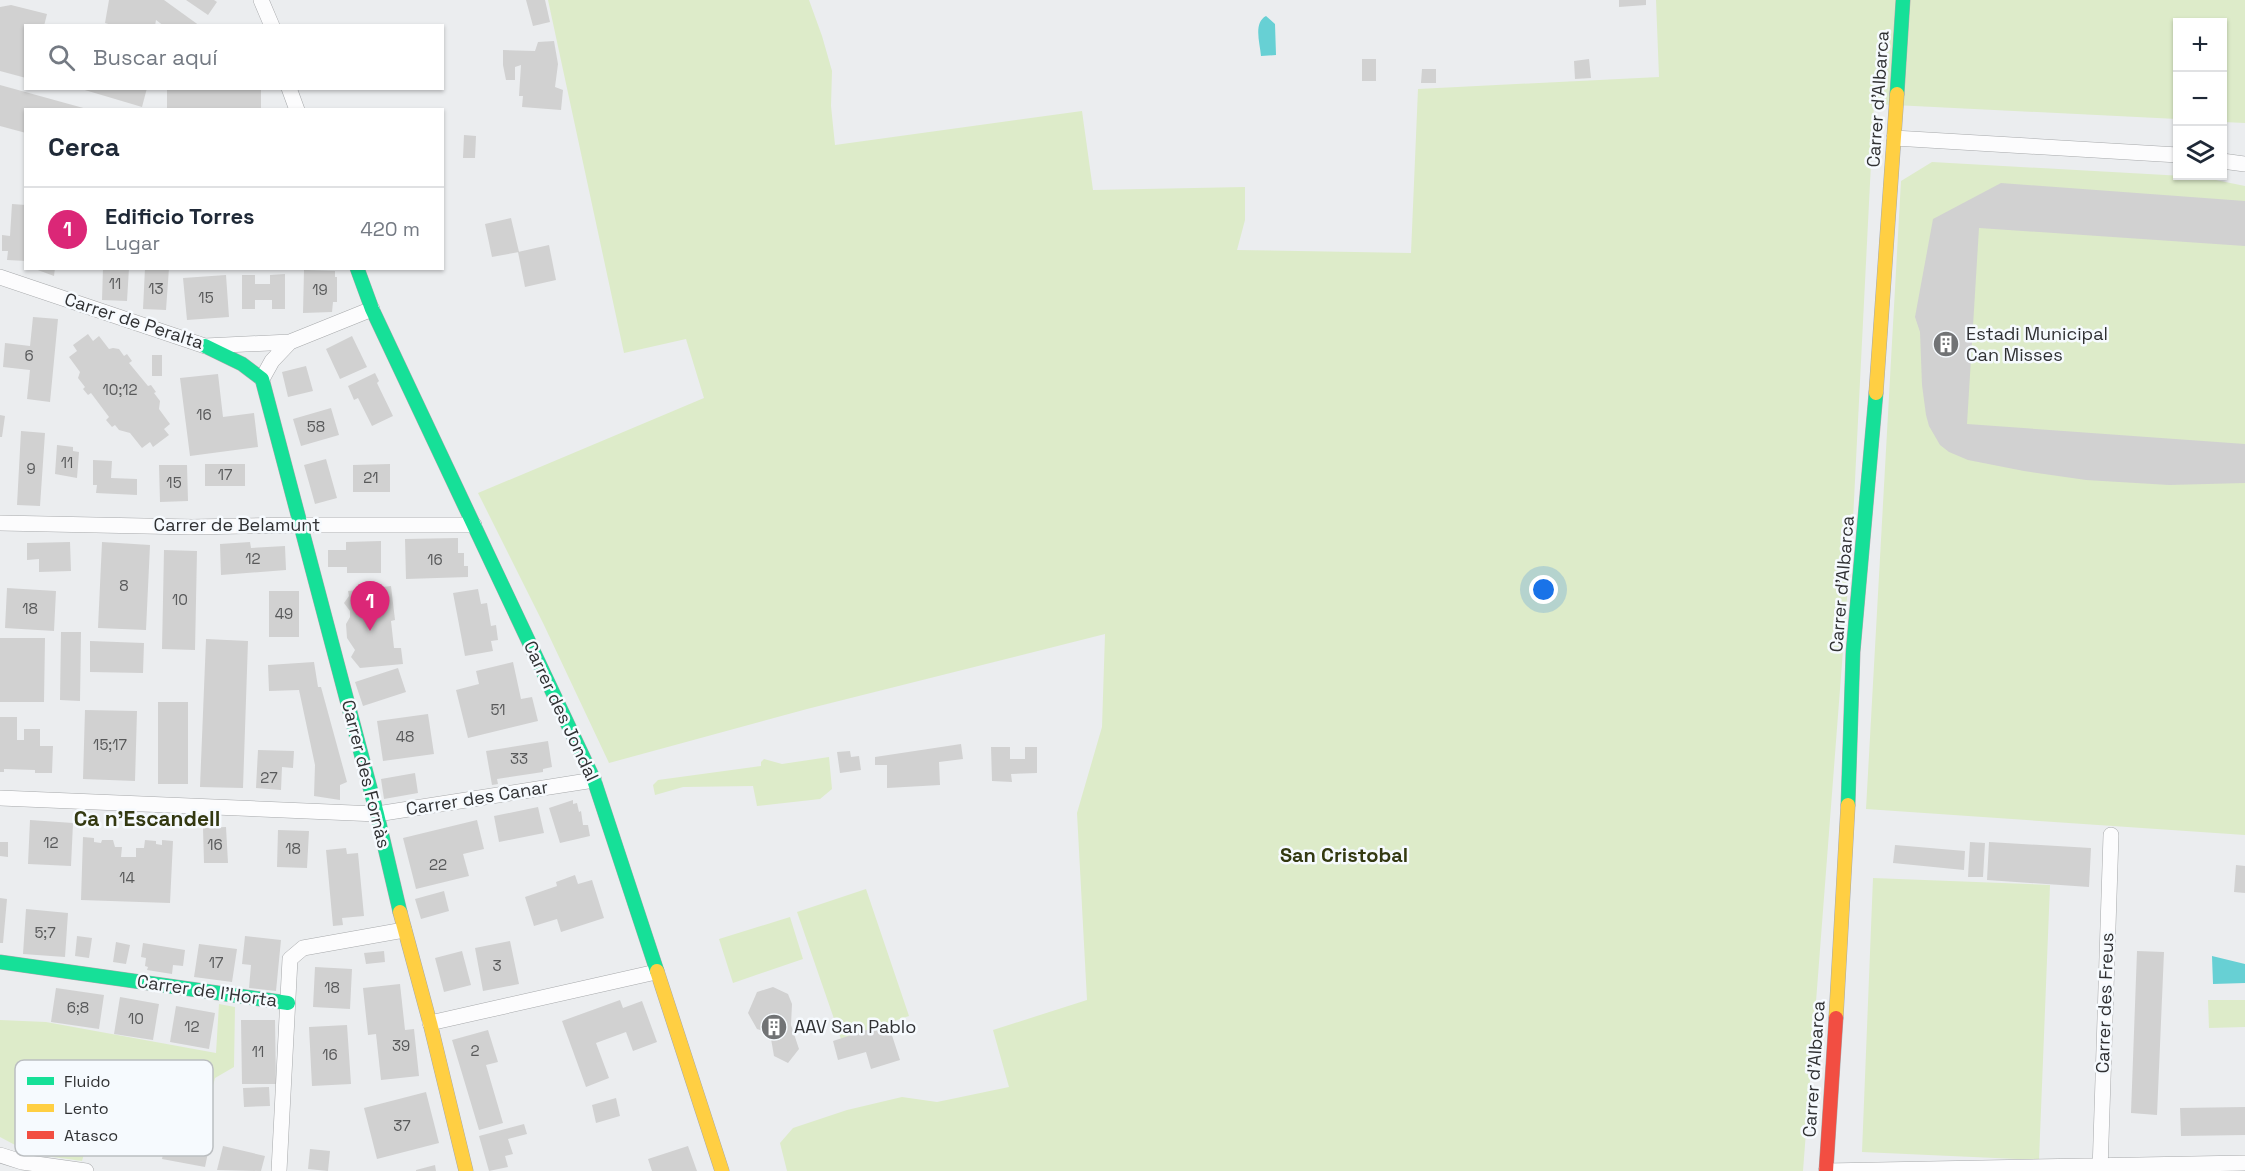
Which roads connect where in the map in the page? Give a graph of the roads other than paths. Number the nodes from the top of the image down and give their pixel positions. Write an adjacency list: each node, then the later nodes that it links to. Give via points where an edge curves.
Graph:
1 (261, 0): 4 (street)
2 (270, 0): 5 (street)
3 (1903, 0): 8 (street, Carrer d'Albarca)
4 (271, 24)
5 (272, 24)
6 (290, 90): 7 (street)
7 (296, 108)
8 (1894, 138): 9 (street); 37 (street, Carrer d'Albarca, via 1873,441 1853,652 1848,820)
9 (2173, 155)
10 (2227, 162): 11 (street)
11 (2245, 164)
12 (358, 270): 14 (street, Carrer des Jondal)
13 (0, 277): 16 (street, Carrer de Peralta)
14 (372, 309): 15 (street, Carrer de Peralta); 20 (street, Carrer des Jondal)
15 (290, 342): 16 (street, Carrer de Peralta); 17 (street)
16 (205, 346): 17 (street)
17 (262, 379): 19 (street, Carrer des Fornàs)
18 (0, 523): 19 (street, Carrer de Belamunt)
19 (300, 525): 20 (street, Carrer de Belamunt); 23 (street, Carrer des Fornàs)
20 (474, 525): 21 (street, Carrer des Jondal)
21 (594, 780): 23 (street, Carrer des Canar); 27 (street, Carrer des Jondal)
22 (0, 798): 23 (street, Carrer des Canar)
23 (377, 813): 25 (street, Carrer des Fornàs)
24 (2111, 835): 32 (street, Carrer des Freus)
25 (404, 930): 28 (street, Carrer de l'Horta, via 303,948 290,959); 29 (street, Carrer des Fornàs)
26 (0, 962): 28 (street, Carrer de l'Horta)
27 (656, 972): 29 (street); 36 (street, Carrer des Jondal)
28 (288, 1003): 34 (street)
29 (430, 1023): 35 (street, Carrer des Fornàs)
30 (0, 1155): 33 (street)
31 (2245, 1163): 32 (street)
32 (2100, 1168): 37 (street)
33 (86, 1171)
34 (279, 1171)
35 (466, 1171)
36 (722, 1171)
37 (1826, 1171)

